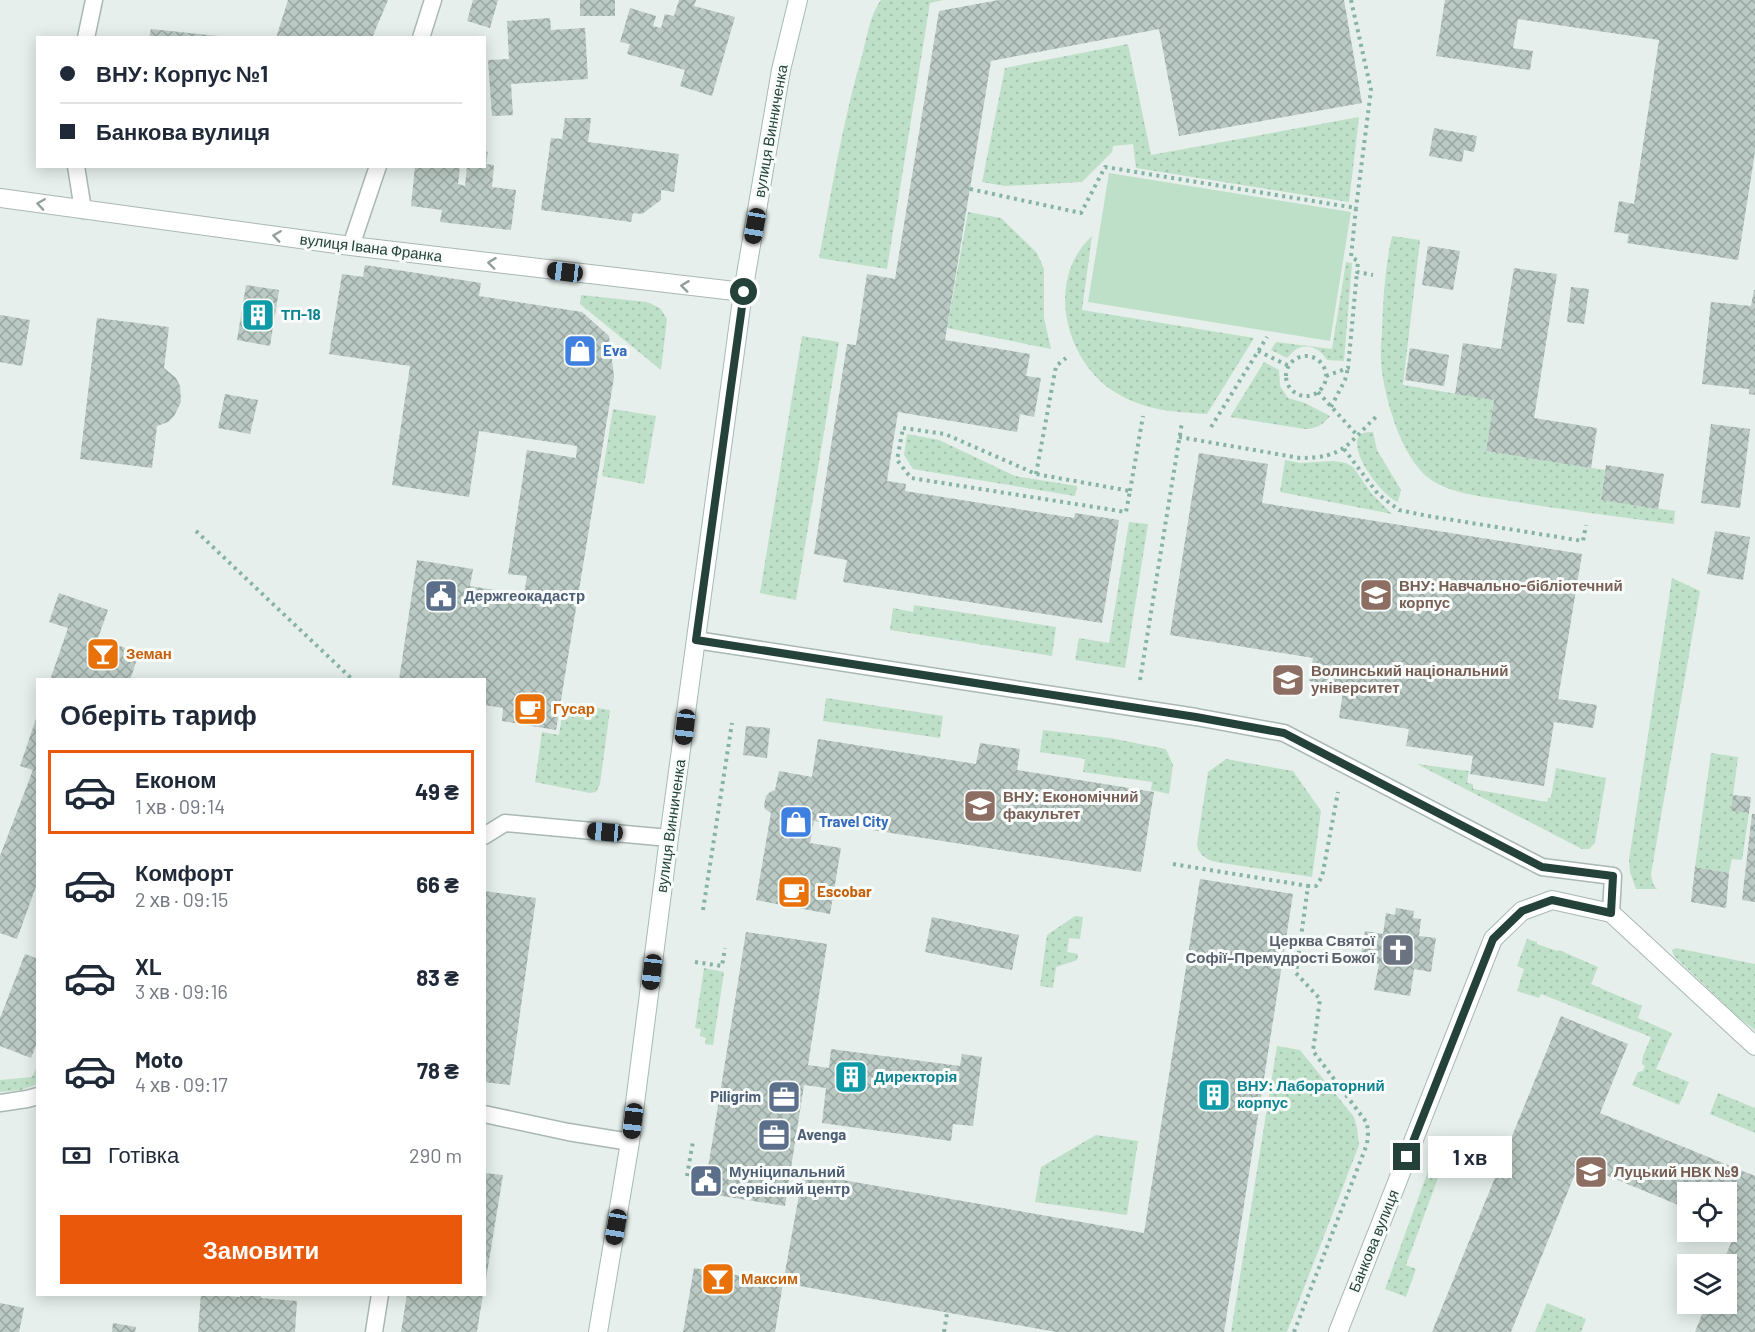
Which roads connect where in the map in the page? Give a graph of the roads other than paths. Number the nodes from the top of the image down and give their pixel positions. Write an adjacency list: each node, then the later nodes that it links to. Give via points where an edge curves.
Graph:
1 (94, 0): 4 (lane)
2 (433, 0): 5 (lane)
3 (798, 0): 11 (street, вулиця Винниченка, via 781,70)
4 (86, 36)
5 (422, 36)
6 (76, 168): 9 (lane)
7 (377, 168): 10 (lane)
8 (0, 198): 9 (street, вулиця Івана Франка, one-way to 8)
9 (83, 210): 10 (street, вулиця Івана Франка, one-way to 9)
10 (351, 246): 11 (street, вулиця Івана Франка, one-way to 10)
11 (744, 292): 12 (street, вулиця Винниченка)
12 (696, 640): 14 (street, вулиця Винниченка); 15 (lane, via 1284,733 1542,867 1613,876)
13 (486, 835): 14 (lane, via 505,823)
14 (669, 838): 20 (street, вулиця Винниченка)
15 (1611, 913): 16 (street); 24 (street, Банкова вулиця, via 1552,900 1522,911 1493,939)
16 (1755, 1046)
17 (36, 1097): 18 (lane)
18 (0, 1103)
19 (486, 1114): 20 (lane)
20 (630, 1142): 23 (street, вулиця Винниченка)
21 (381, 1296): 22 (lane)
22 (374, 1332)
23 (598, 1332)
24 (1338, 1332)

